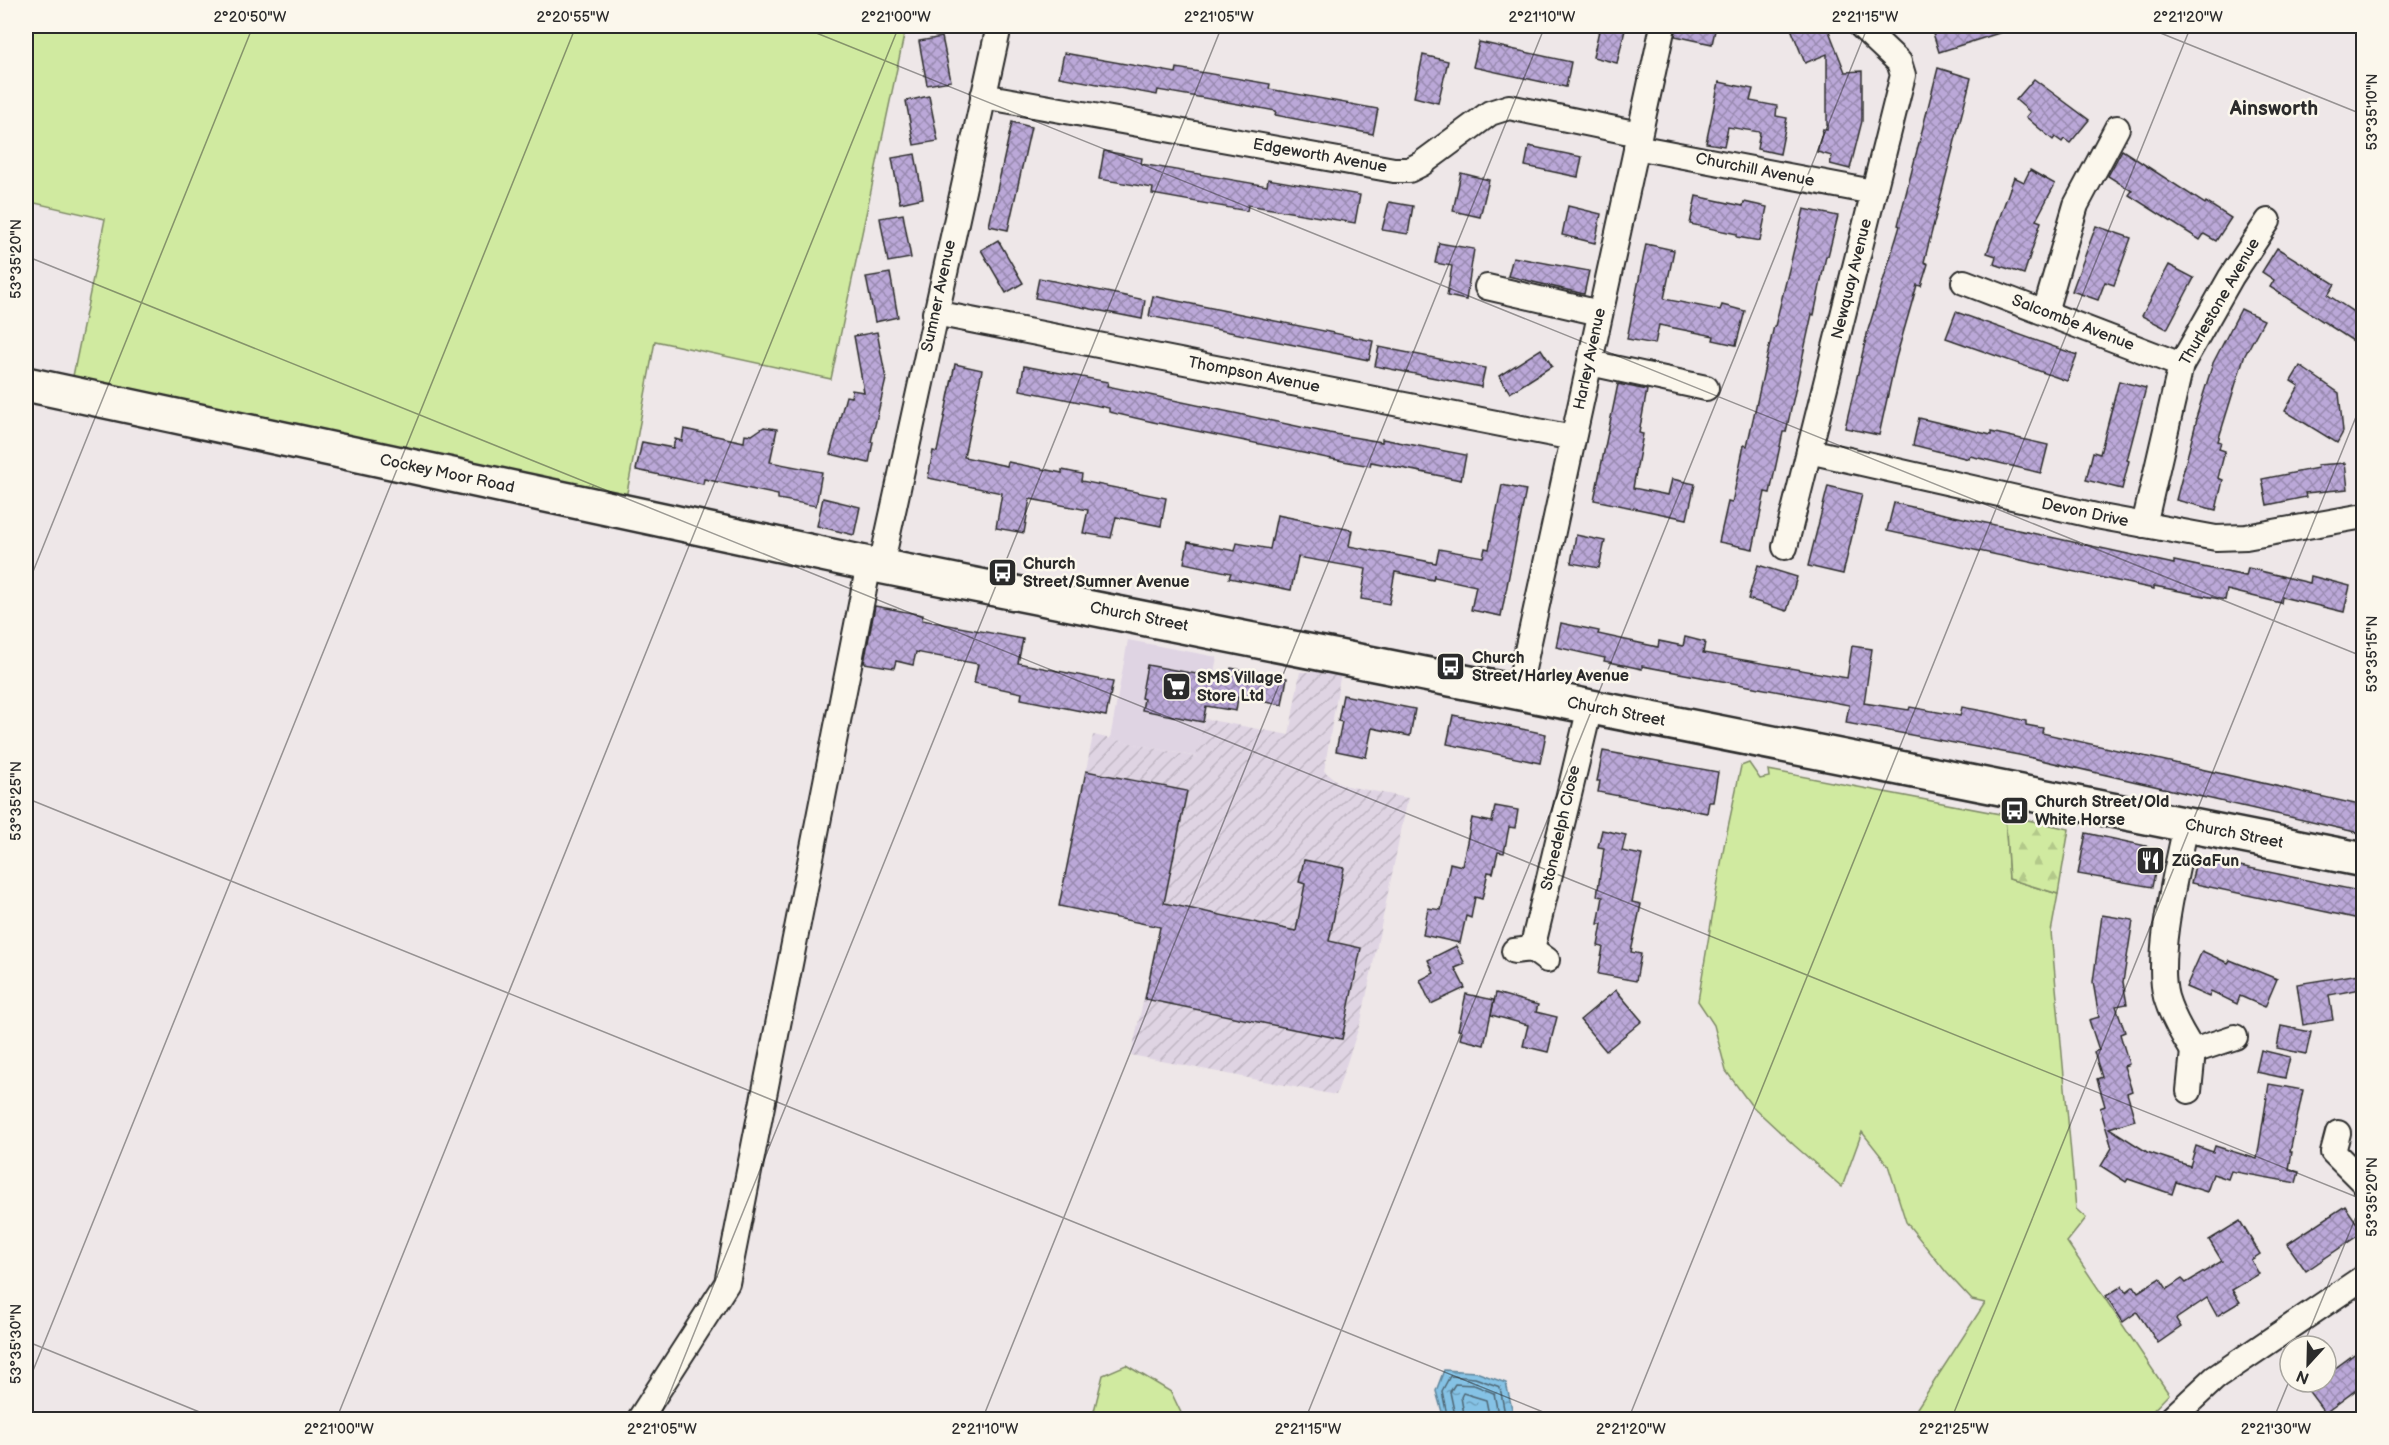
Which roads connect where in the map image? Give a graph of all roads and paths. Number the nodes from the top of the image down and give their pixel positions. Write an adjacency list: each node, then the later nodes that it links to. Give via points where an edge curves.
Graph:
1 (999, 26): 4 (street, Sumner Avenue)
2 (1663, 26): 6 (street, Harley Avenue)
3 (1861, 26): 7 (street, Newquay Avenue, via 1899,62 1904,75)
4 (984, 96): 6 (street, Edgeworth Avenue, via 1394,170 1409,170 1421,164 1490,113 1509,107); 12 (street, Sumner Avenue)
5 (2117, 128): 11 (street, via 2076,205)
6 (1637, 141): 7 (street, Churchill Avenue); 13 (street, Harley Avenue)
7 (1873, 192): 19 (street, Newquay Avenue)
8 (2268, 221): 15 (street, Thurlestone Avenue)
9 (1965, 282): 11 (street, Salcombe Avenue)
10 (1488, 288): 13 (street)
11 (2045, 312): 15 (street, Salcombe Avenue)
12 (935, 313): 18 (street, Thompson Avenue); 23 (street, Sumner Avenue)
13 (1600, 314): 14 (street, Harley Avenue)
14 (1590, 363): 17 (street); 18 (street, Harley Avenue)
15 (2181, 365): 21 (street, Thurlestone Avenue)
16 (26, 384): 23 (main road, Cockey Moor Road)
17 (1706, 388)
18 (1574, 438): 24 (street, Harley Avenue)
19 (1809, 451): 21 (street, Devon Drive); 22 (street, Newquay Avenue)
20 (2364, 516): 21 (street, Devon Drive, via 2246,537 2216,538)
21 (2144, 525)
22 (1785, 547)
23 (875, 565): 24 (main road, Church Street); 35 (street, Sumner Avenue, via 727,1283)
24 (1518, 692): 25 (main road, Church Street)
25 (1590, 707): 26 (main road, Church Street); 28 (street, Stonedelph Close)
26 (2186, 825): 27 (main road, Church Street); 30 (street, via 2168,916 2163,971 2166,997)
27 (2364, 860)
28 (1531, 953)
29 (2235, 1037): 30 (street)
30 (2193, 1051): 31 (street)
31 (2188, 1091)
32 (2338, 1133): 33 (street, via 2333,1152)
33 (2364, 1183)
34 (2364, 1277): 36 (street, via 2215,1378)
35 (639, 1419)
36 (2169, 1419)

